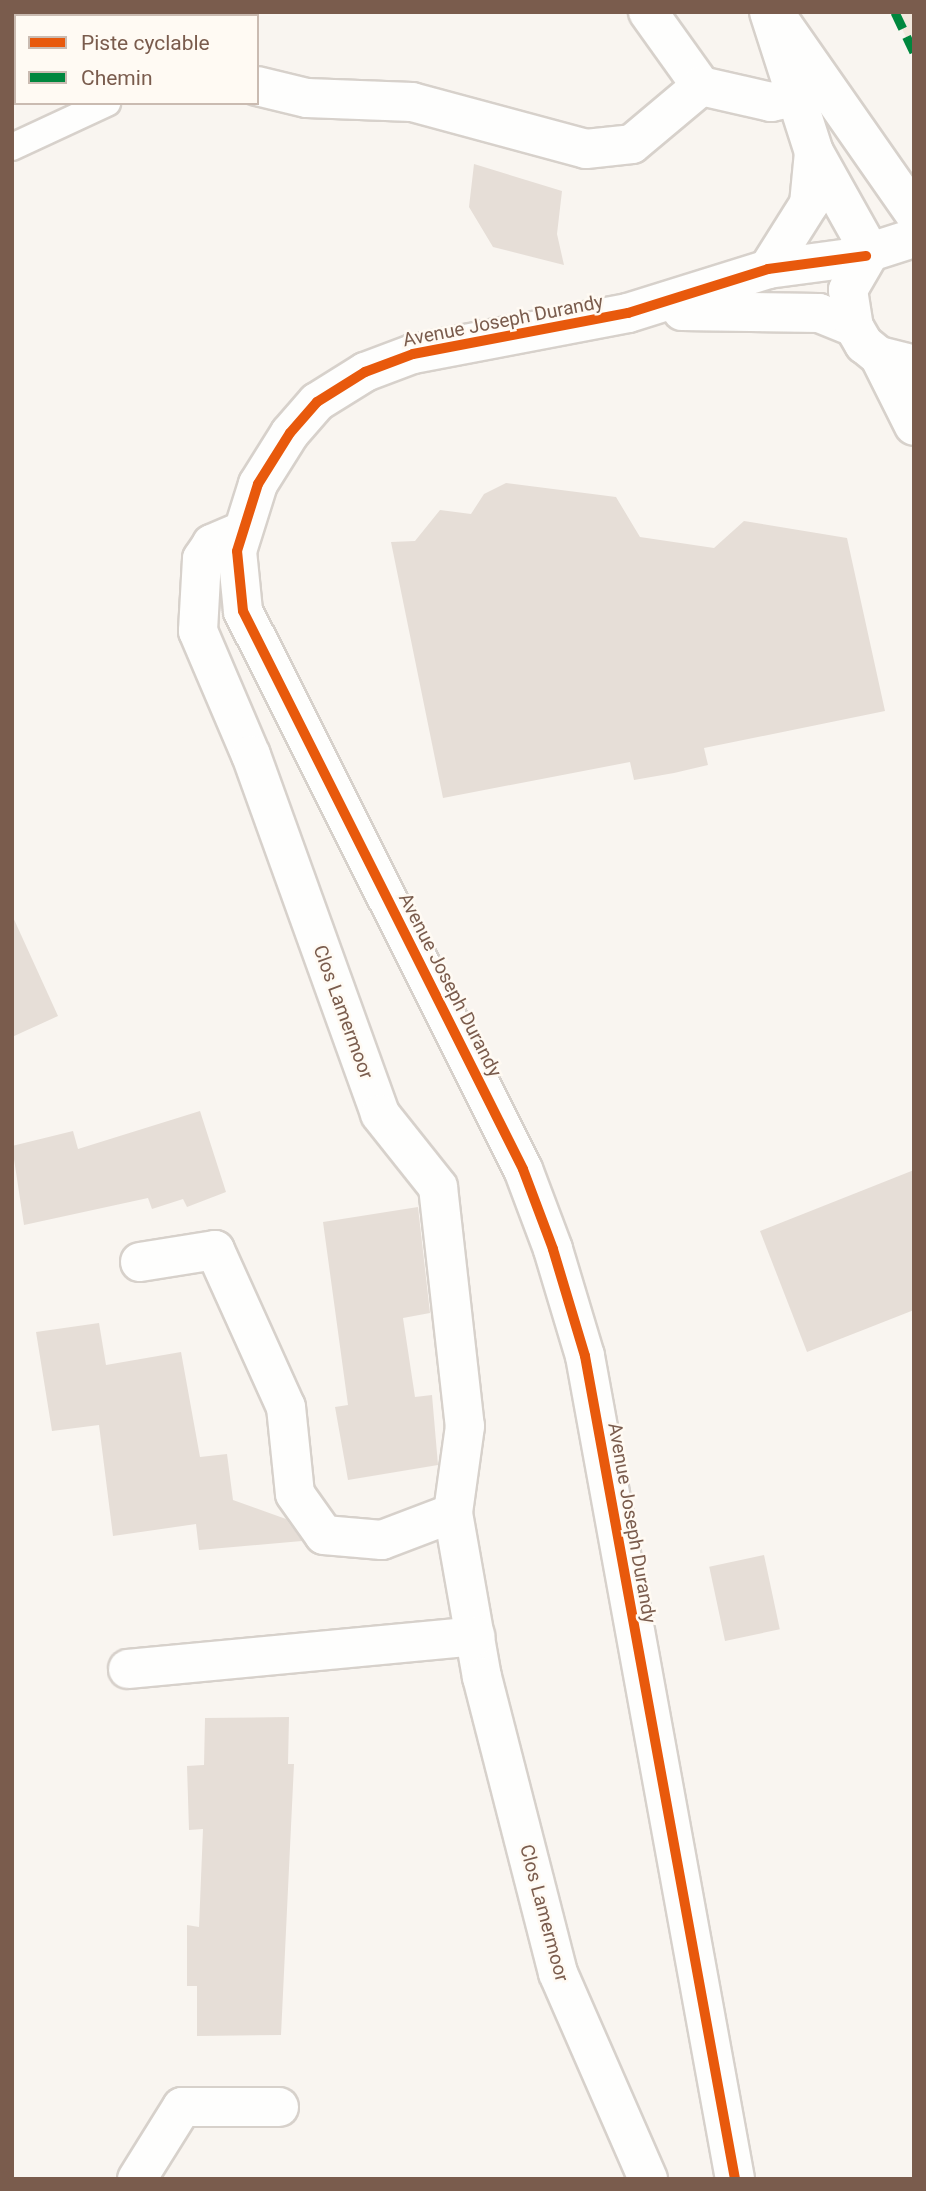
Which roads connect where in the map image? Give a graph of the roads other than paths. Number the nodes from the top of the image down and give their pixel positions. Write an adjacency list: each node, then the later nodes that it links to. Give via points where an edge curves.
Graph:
1 (648, 12): 4 (street)
2 (771, 12): 5 (street); 9 (street)
3 (259, 86): 4 (street, via 307,98 412,102 586,149 634,156)
4 (701, 86): 5 (street, via 771,102)
5 (795, 97): 8 (street)
6 (103, 105): 7 (lane)
7 (12, 147)
8 (814, 152): 11 (street); 12 (street, via 809,204)
9 (914, 213)
10 (914, 238): 11 (street, Avenue Joseph Durandy)
11 (868, 254): 12 (street, Avenue Joseph Durandy); 14 (street, via 848,290)
12 (768, 269): 13 (street, Avenue Joseph Durandy)
13 (628, 313): 14 (street, Avenue Joseph Durandy, via 768,308 819,313); 17 (street, Avenue Joseph Durandy, via 413,354 365,372 317,402 290,433 258,484)
14 (853, 327): 15 (street)
15 (896, 360): 16 (street)
16 (914, 426)
17 (242, 531): 19 (street, Clos Lamermoor, via 212,544 202,559 198,631 251,755 380,1114 438,1187 465,1426); 25 (street, Avenue Joseph Durandy, via 237,551 243,611 523,1168 553,1249 585,1356)
18 (141, 1262): 19 (street, via 215,1250 286,1407 295,1494 324,1535 382,1540)
19 (453, 1513): 20 (street, Clos Lamermoor)
20 (475, 1636): 21 (street); 24 (street, Clos Lamermoor, via 558,1973)
21 (128, 1669)
22 (279, 2107): 23 (street, via 182,2107)
23 (137, 2179)
24 (648, 2179)
25 (735, 2179)

